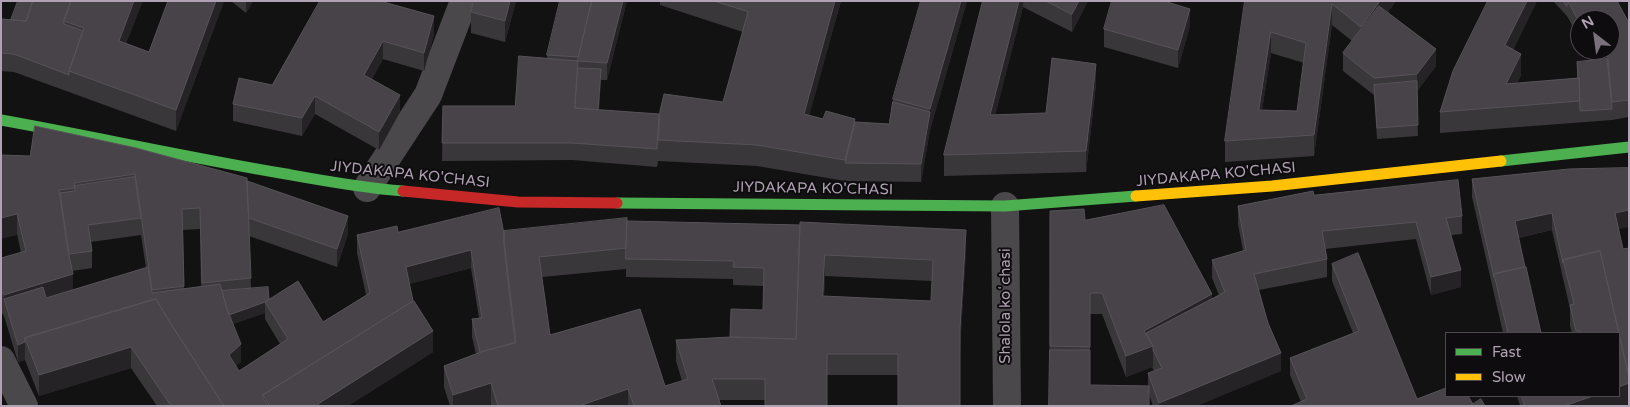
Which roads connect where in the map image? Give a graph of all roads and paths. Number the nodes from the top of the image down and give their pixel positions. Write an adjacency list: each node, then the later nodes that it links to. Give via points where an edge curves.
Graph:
1 (464, 1): 4 (street, via 428,95)
2 (1, 120): 4 (street, JIYDAKAPA KO'CHASI, via 219,164)
3 (1629, 146): 5 (street, JIYDAKAPA KO'CHASI, via 1272,186)
4 (367, 188): 5 (street, JIYDAKAPA KO'CHASI, via 518,202)
5 (1005, 206): 8 (street, Shalola koʻchasi)
6 (1, 360): 7 (street)
7 (24, 406)
8 (1006, 406)

